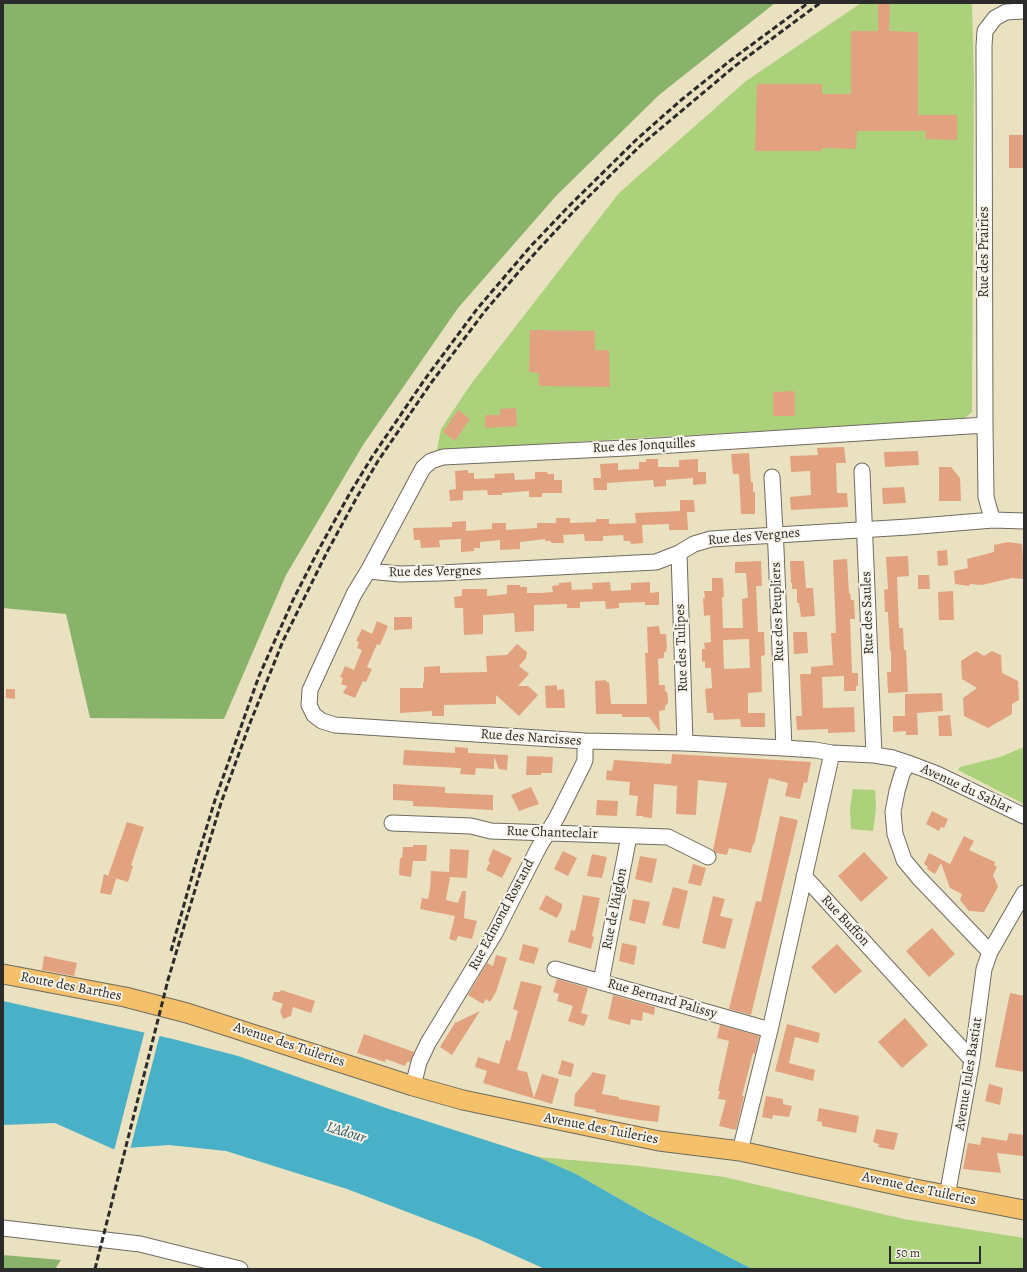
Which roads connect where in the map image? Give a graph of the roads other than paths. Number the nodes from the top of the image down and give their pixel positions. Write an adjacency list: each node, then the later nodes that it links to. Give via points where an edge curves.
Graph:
1 (1024, 11): 2 (street, Rue des Prairies, via 1006,12 995,18 985,31)
2 (985, 425): 5 (street, Rue des Prairies, via 986,497); 10 (street, Rue des Jonquilles, via 443,457 431,461 424,468)
3 (862, 471): 7 (street, Rue des Saules)
4 (772, 477): 8 (street, Rue des Peupliers)
5 (993, 520): 6 (street, Rue des Vergnes); 7 (street, Rue des Vergnes)
6 (1024, 521)
7 (865, 529): 8 (street, Rue des Vergnes); 15 (street, Rue des Saules)
8 (774, 534): 9 (street, Rue des Vergnes, via 711,539 694,544); 13 (street, Rue des Peupliers)
9 (679, 553): 10 (street, Rue des Vergnes, via 656,562 440,574); 12 (street, Rue des Tulipes)
10 (368, 571): 11 (street, Rue des Narcisses, via 354,594 310,690 309,705 314,715 335,725)
11 (585, 741): 12 (street, Rue des Narcisses); 19 (street, Rue Edmond Rostand, via 583,765)
12 (685, 743): 13 (street, Rue des Narcisses)
13 (784, 748): 14 (street, Rue des Narcisses)
14 (832, 753): 15 (street, Rue des Narcisses); 22 (street)
15 (874, 755): 16 (street, Rue des Narcisses)
16 (908, 762): 17 (street, Avenue du Sablar); 24 (street, via 902,774 893,812 895,834 904,860 918,878)
17 (1024, 816)
18 (392, 823): 19 (street, Rue Chanteclair, via 471,826 491,831)
19 (547, 832): 20 (street, Rue Chanteclair); 31 (street, Rue Edmond Rostand, via 495,933 428,1043 419,1062)
20 (630, 836): 21 (street, Rue Chanteclair, via 668,837); 27 (street, Rue de l'Aiglon)
21 (708, 857)
22 (804, 876): 29 (street); 30 (street, Rue Buffon)
23 (1024, 893): 24 (street, Avenue Jules Bastiat)
24 (990, 952): 30 (street, Avenue Jules Bastiat, via 984,969)
25 (555, 969): 27 (street, Rue Bernard Palissy)
26 (3, 974): 28 (main road, Route des Barthes)
27 (601, 982): 29 (street, Rue Bernard Palissy)
28 (187, 1013): 31 (main road, Avenue des Tuileries)
29 (770, 1030): 32 (street)
30 (972, 1060): 33 (street, Avenue Jules Bastiat)
31 (413, 1086): 32 (main road, Avenue des Tuileries, via 463,1100 660,1141)
32 (740, 1151): 33 (main road, Avenue des Tuileries)
33 (948, 1196): 34 (main road, Avenue des Tuileries)
34 (1024, 1210)
35 (3, 1228): 36 (street, via 140,1244)
36 (240, 1269)

